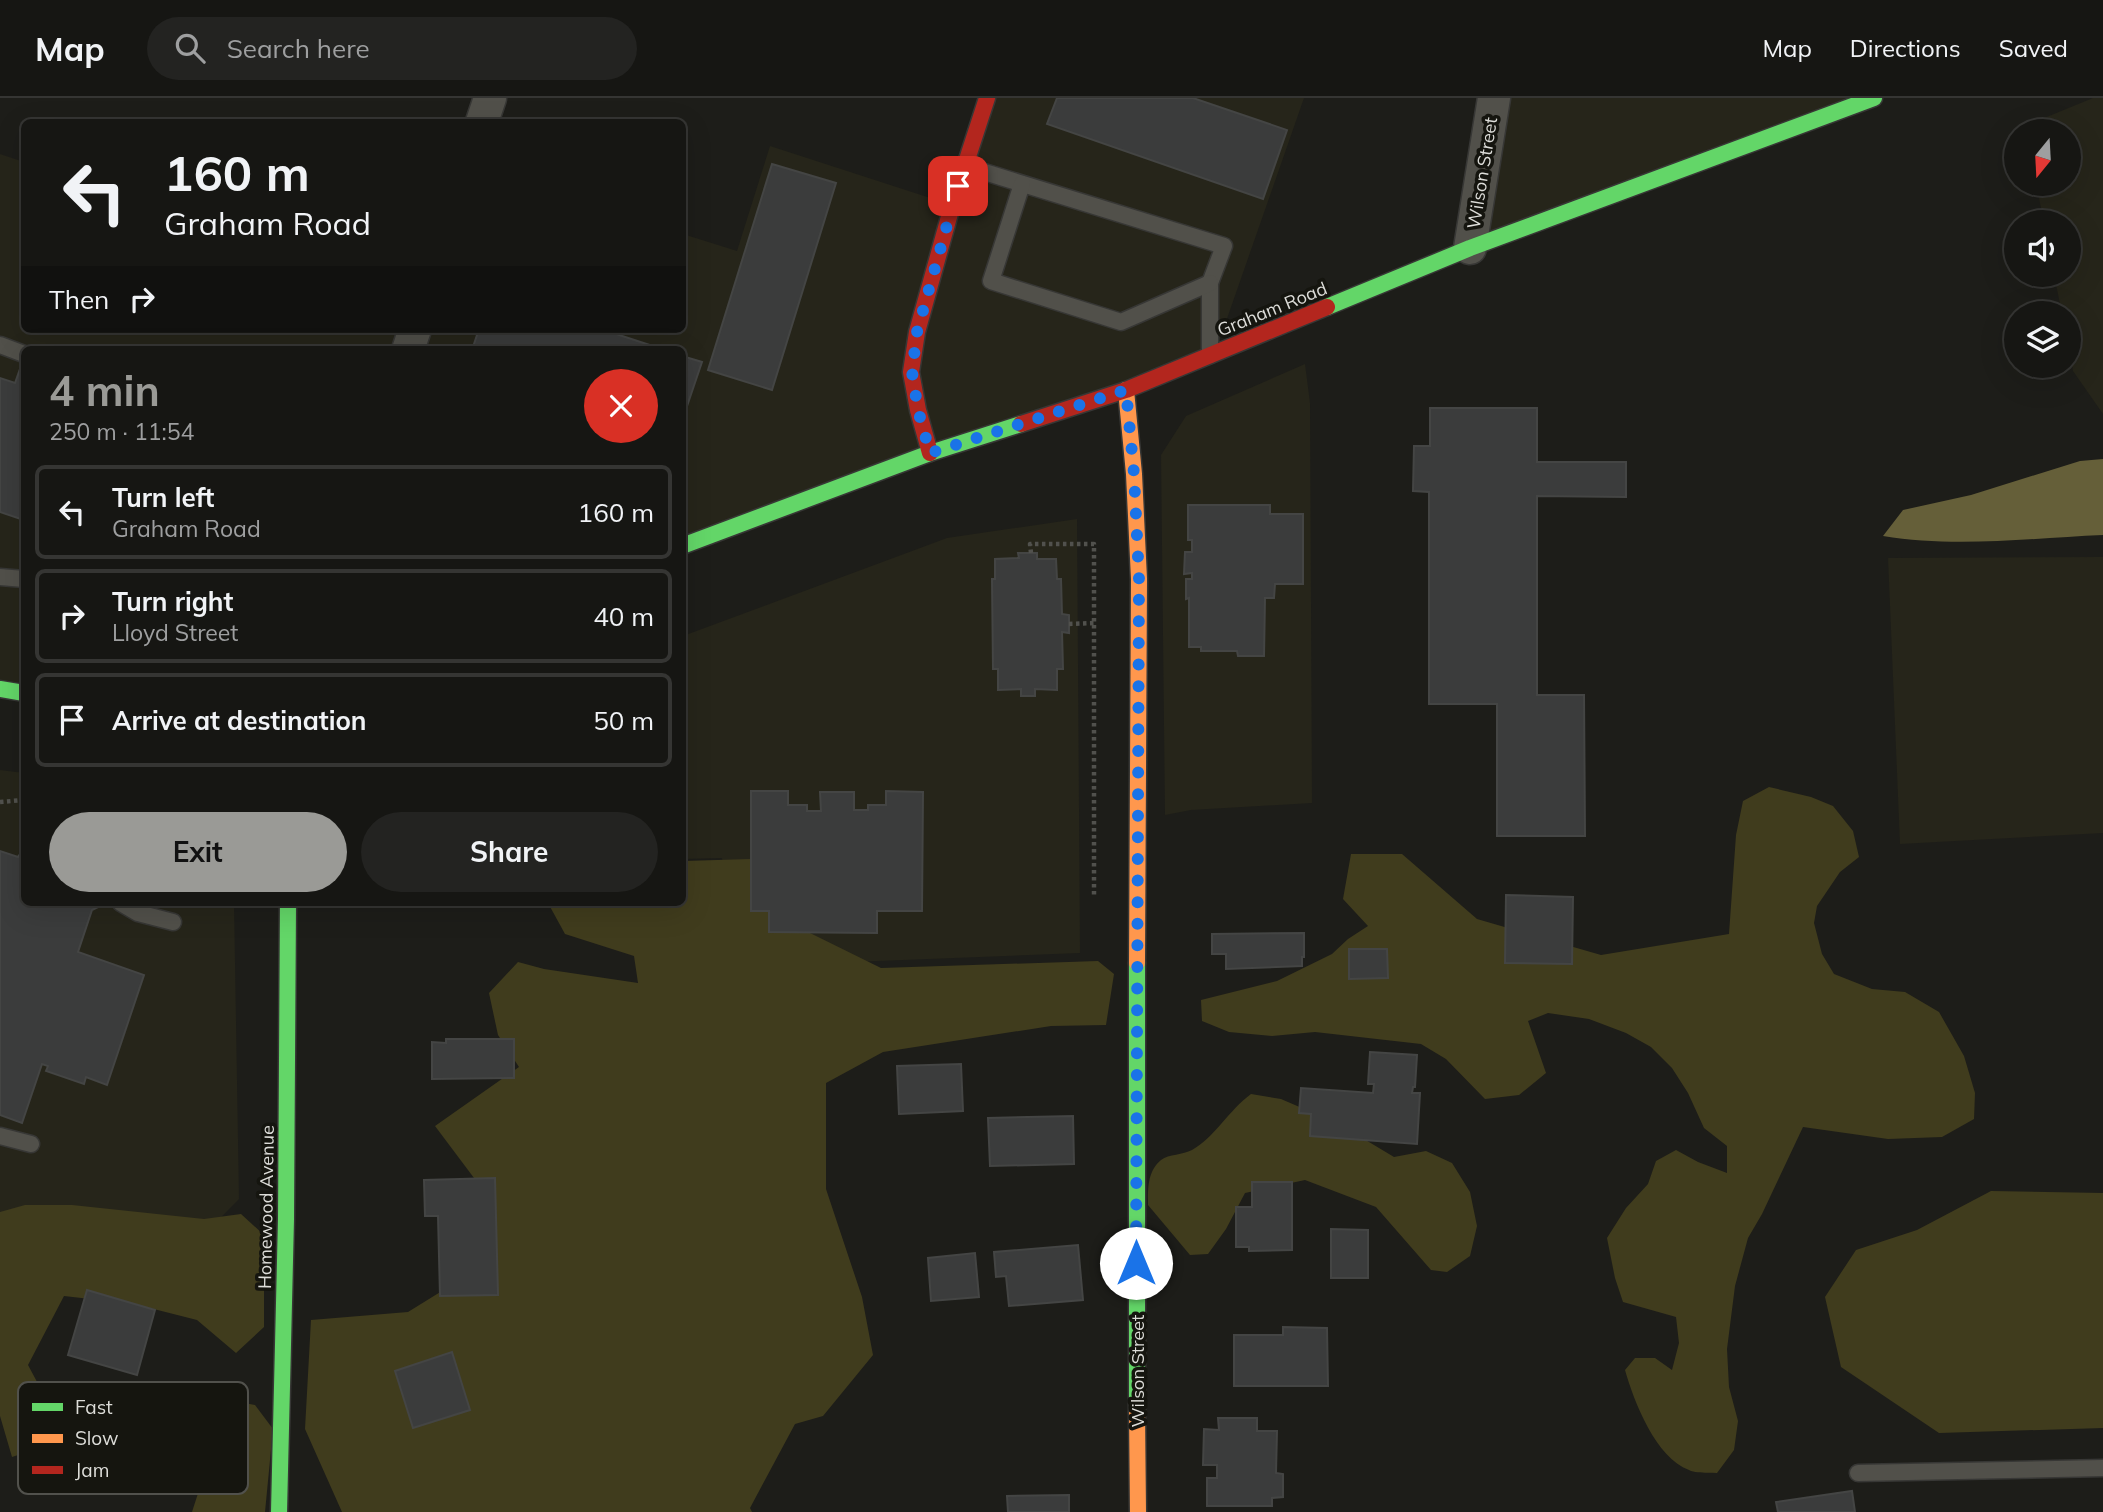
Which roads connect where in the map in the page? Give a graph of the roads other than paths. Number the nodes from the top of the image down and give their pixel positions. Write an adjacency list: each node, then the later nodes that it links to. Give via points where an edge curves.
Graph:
1 (490, 98): 5 (street)
2 (987, 98): 6 (street)
3 (1494, 98): 8 (street, Wilson Street)
4 (1874, 98): 8 (street, Graham Road)
5 (483, 119)
6 (965, 166): 7 (lane); 14 (street, via 917,332 912,372)
7 (1022, 184): 9 (lane, via 1224,246); 9 (lane, via 991,281 1121,322)
8 (1470, 248): 12 (street, Graham Road)
9 (1210, 283): 12 (lane)
10 (0, 345): 11 (lane)
11 (21, 353)
12 (1210, 355): 13 (street, Graham Road)
13 (1126, 390): 14 (street, Graham Road); 28 (street, Wilson Street, via 1139,579)
14 (930, 453): 15 (street, Graham Road)
15 (686, 544)
16 (0, 577): 17 (lane)
17 (21, 579)
18 (0, 689): 19 (street)
19 (21, 692)
20 (126, 906): 22 (lane)
21 (288, 906): 27 (street, Homewood Avenue)
22 (173, 922)
23 (0, 1136): 24 (lane)
24 (31, 1144)
25 (2103, 1468): 26 (lane)
26 (1858, 1473)
27 (279, 1512)
28 (1138, 1512)

